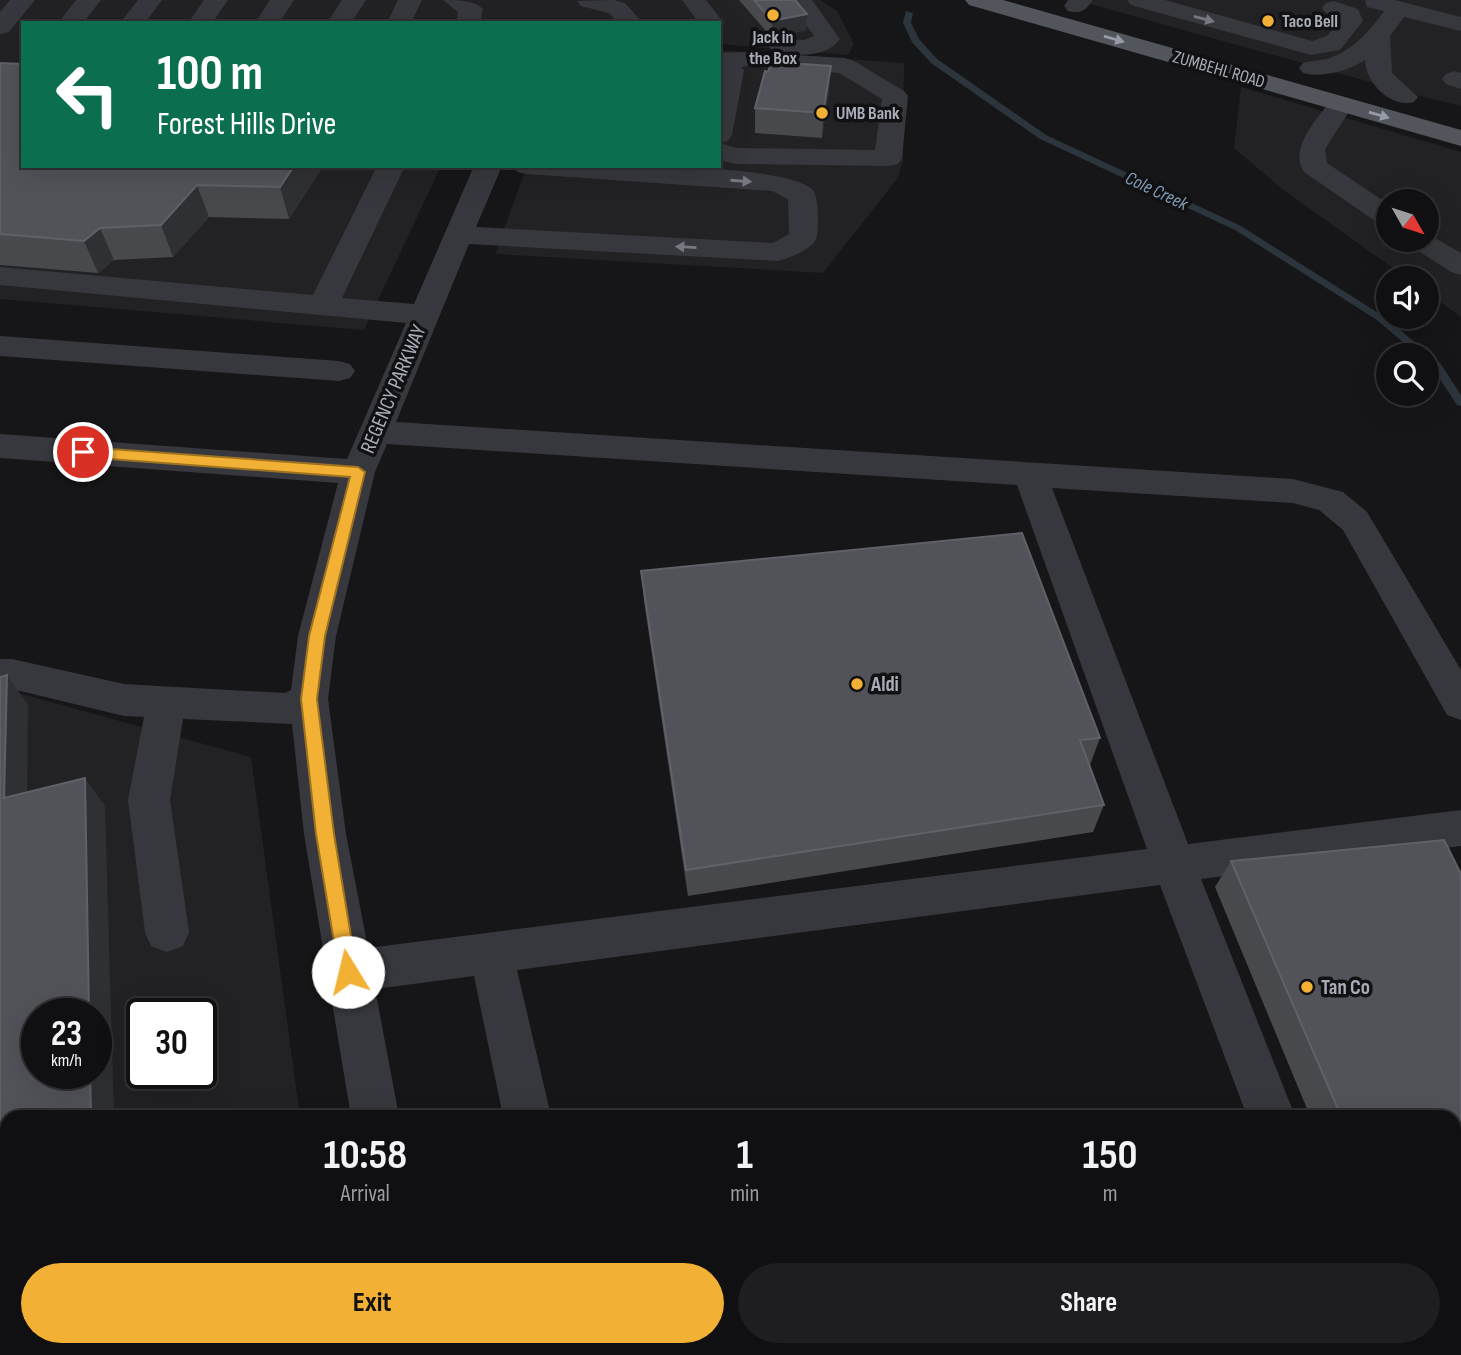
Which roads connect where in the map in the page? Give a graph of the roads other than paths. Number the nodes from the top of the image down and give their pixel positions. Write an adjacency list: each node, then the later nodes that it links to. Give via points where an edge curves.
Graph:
1 (23, 0): 28 (street)
2 (89, 0): 18 (street)
3 (150, 0): 19 (street)
4 (216, 0): 20 (street)
5 (282, 0): 21 (street)
6 (354, 0): 22 (street)
7 (410, 0): 23 (street)
8 (455, 0): 24 (street, via 471,9)
9 (694, 0): 26 (street)
10 (800, 0): 30 (street, via 828,39 807,48)
11 (977, 0): 15 (main road, ZUMBEHL ROAD)
12 (1139, 0): 16 (street, one-way to 16, via 1322,49 1334,45 1352,21 1350,14)
13 (1366, 0): 17 (street)
14 (585, 6): 25 (street, via 617,8)
15 (1068, 7): 31 (main road, ZUMBEHL ROAD); 32 (main road, ZUMBEHL ROAD, one-way to 32)
16 (1334, 8)
17 (1398, 8): 27 (street); 29 (street)
18 (73, 21)
19 (134, 21)
20 (201, 21)
21 (268, 21)
22 (340, 21)
23 (400, 21)
24 (468, 21)
25 (629, 21)
26 (710, 21)
27 (1461, 24)
28 (0, 27)
29 (1379, 38): 31 (street, via 1352,58 1321,68); 33 (street, via 1375,67 1387,86)
30 (721, 49): 34 (street, via 731,70); 36 (street, via 747,59 845,66 895,96 888,158 736,156)
31 (1303, 68): 32 (main road, ZUMBEHL ROAD)
32 (1351, 90): 33 (main road, ZUMBEHL ROAD); 35 (main road, ZUMBEHL ROAD, one-way to 35); 40 (street, via 1312,149 1314,166)
33 (1416, 100)
34 (721, 124)
35 (1461, 138)
36 (721, 152)
37 (390, 168): 45 (street)
38 (487, 168): 41 (street, REGENCY PARKWAY)
39 (557, 168): 41 (street, one-way to 41, via 778,183 802,195 803,238 778,252)
40 (1376, 209)
41 (459, 235): 46 (street, REGENCY PARKWAY)
42 (1439, 251): 43 (street)
43 (1461, 266)
44 (0, 276): 45 (street)
45 (323, 306): 46 (street)
46 (425, 315): 49 (street, REGENCY PARKWAY)
47 (0, 346): 48 (street)
48 (339, 371)
49 (375, 432): 51 (street, REGENCY PARKWAY); 52 (street)
50 (0, 446): 51 (street)
51 (358, 472): 54 (street, REGENCY PARKWAY, via 317,636)
52 (1030, 474): 56 (street, via 1293,491 1331,501 1355,521); 58 (street)
53 (0, 674): 55 (street, via 124,700)
54 (309, 699): 55 (street, via 288,709); 61 (street, REGENCY PARKWAY)
55 (166, 702): 59 (street, via 149,800)
56 (1461, 704)
57 (1461, 828): 58 (street)
58 (1174, 864): 60 (street); 64 (street)
59 (167, 932)
60 (491, 953): 61 (street); 63 (street)
61 (348, 972): 62 (street, REGENCY PARKWAY)
62 (374, 1110)
63 (526, 1110)
64 (1269, 1110)

